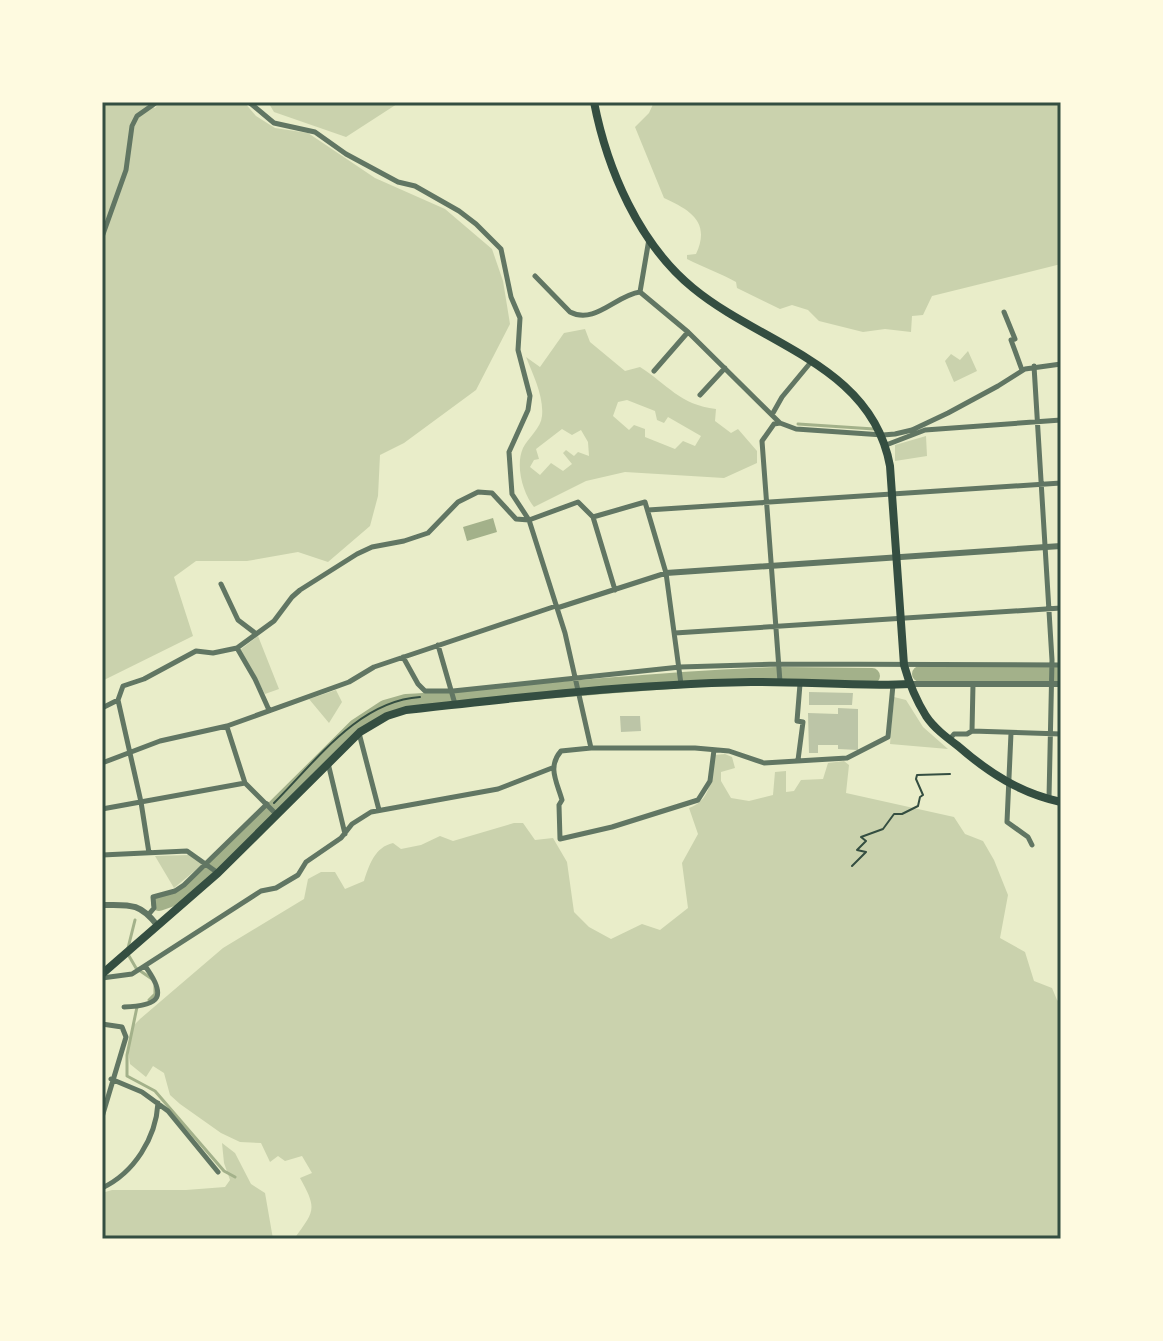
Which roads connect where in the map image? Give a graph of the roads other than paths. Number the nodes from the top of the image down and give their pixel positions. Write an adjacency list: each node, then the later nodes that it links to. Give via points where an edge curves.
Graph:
1 (157, 102): 4 (street, via 132,126 126,170)
2 (249, 102): 29 (street, via 274,123 315,132 346,154 459,211 501,249 520,318 518,350 530,396 509,452 512,494)
3 (594, 102): 5 (main road, via 609,156)
4 (102, 237)
5 (649, 239): 7 (street); 10 (main road, via 693,289)
6 (535, 276): 7 (street, via 578,316 591,316)
7 (640, 292): 9 (street)
8 (1004, 312): 14 (street)
9 (688, 332): 13 (street); 15 (street)
10 (811, 362): 17 (street); 21 (main road, via 857,396)
11 (1061, 364): 12 (street)
12 (1034, 366): 14 (street); 19 (street)
13 (725, 368): 16 (street); 17 (street)
14 (1022, 370): 21 (street, via 912,430)
15 (654, 371)
16 (700, 395)
17 (773, 413): 20 (street)
18 (1061, 420): 19 (street)
19 (1038, 422): 22 (street, via 925,430); 24 (street)
20 (780, 423): 21 (street, via 796,429); 26 (street, via 762,441)
21 (883, 435): 22 (main road)
22 (886, 445): 25 (main road)
23 (1061, 483): 24 (street)
24 (1041, 484): 25 (street); 31 (street)
25 (892, 494): 26 (street); 32 (main road)
26 (766, 502): 27 (street); 33 (street)
27 (648, 510): 28 (street, via 645,502); 34 (street)
28 (593, 517): 29 (street, via 578,502); 36 (street)
29 (529, 520): 37 (street); 42 (street, via 516,519 492,493 478,492 458,502 428,533 372,547 314,580)
30 (1061, 546): 31 (street)
31 (1045, 547): 32 (street); 39 (street)
32 (896, 556): 33 (street); 40 (main road)
33 (772, 564): 34 (street); 41 (street)
34 (666, 573): 36 (street); 43 (street)
35 (221, 584): 42 (street, via 238,620)
36 (615, 590): 37 (street)
37 (556, 607): 44 (street); 52 (street)
38 (1061, 608): 39 (street)
39 (1049, 609): 40 (street); 50 (street)
40 (900, 619): 41 (street); 47 (main road)
41 (776, 627): 43 (street); 49 (street)
42 (255, 633): 45 (street)
43 (675, 633): 51 (street)
44 (438, 645): 46 (street); 62 (street)
45 (237, 648): 63 (street, via 196,651 123,686); 65 (street)
46 (403, 657): 62 (street, via 425,691); 65 (street)
47 (904, 665): 49 (street); 50 (street); 57 (main road)
48 (1061, 665): 50 (street)
49 (778, 666): 51 (street); 53 (street)
50 (1052, 666): 54 (street)
51 (680, 669): 52 (street); 55 (street)
52 (576, 679): 61 (street); 62 (street)
53 (779, 680): 55 (main road); 56 (main road)
54 (1051, 681): 58 (street); 59 (street); 71 (street)
55 (681, 683): 61 (main road)
56 (800, 683): 60 (main road); 76 (street, via 797,721 803,722)
57 (910, 684): 58 (street); 60 (main road); 72 (main road, via 927,717)
58 (973, 684): 67 (street)
59 (1061, 684)
60 (893, 685): 76 (street, via 888,737 847,758)
61 (578, 690): 62 (main road); 73 (street)
62 (454, 698): 68 (main road, via 387,716)
63 (118, 700): 64 (street); 75 (street)
64 (102, 708)
65 (269, 710): 66 (street)
66 (227, 726): 75 (street); 80 (street)
67 (972, 731): 69 (street); 72 (street)
68 (358, 733): 77 (main road); 87 (street)
69 (1011, 733): 71 (street); 81 (street)
70 (1061, 734): 71 (street)
71 (1051, 735): 82 (street)
72 (949, 740): 81 (main road)
73 (591, 748): 74 (street); 79 (street, via 561,751)
74 (714, 750): 76 (street, via 764,763); 79 (street, via 710,781 698,800 560,839 562,800)
75 (130, 752): 78 (street); 83 (street)
76 (798, 760)
77 (328, 762): 86 (main road); 88 (street)
78 (102, 763)
79 (552, 768): 87 (street, via 498,789)
80 (245, 783): 83 (street); 86 (street)
81 (1008, 783): 82 (main road); 89 (street, via 1007,822)
82 (1049, 799): 84 (main road)
83 (141, 802): 85 (street); 90 (street)
84 (1061, 802)
85 (102, 809)
86 (271, 809): 92 (street); 93 (main road)
87 (379, 810): 88 (street, via 352,824)
88 (345, 834): 97 (street, via 306,862 298,875 261,891)
89 (1032, 845)
90 (149, 853): 91 (street); 92 (street, via 187,851)
91 (102, 855)
92 (208, 864): 93 (street); 95 (street, via 175,891 153,897)
93 (216, 872): 96 (main road)
94 (102, 905): 95 (street, via 137,907)
95 (149, 914): 96 (street)
96 (157, 925): 98 (main road)
97 (141, 969): 98 (street); 99 (street, via 159,990 152,1004)
98 (102, 976)
99 (124, 1007)
100 (102, 1024): 101 (street, via 122,1027 126,1037)
101 (111, 1079): 102 (street); 103 (street)
102 (158, 1102): 104 (street); 105 (street, via 152,1134 135,1161)
103 (102, 1117)
104 (218, 1172)
105 (102, 1188)

